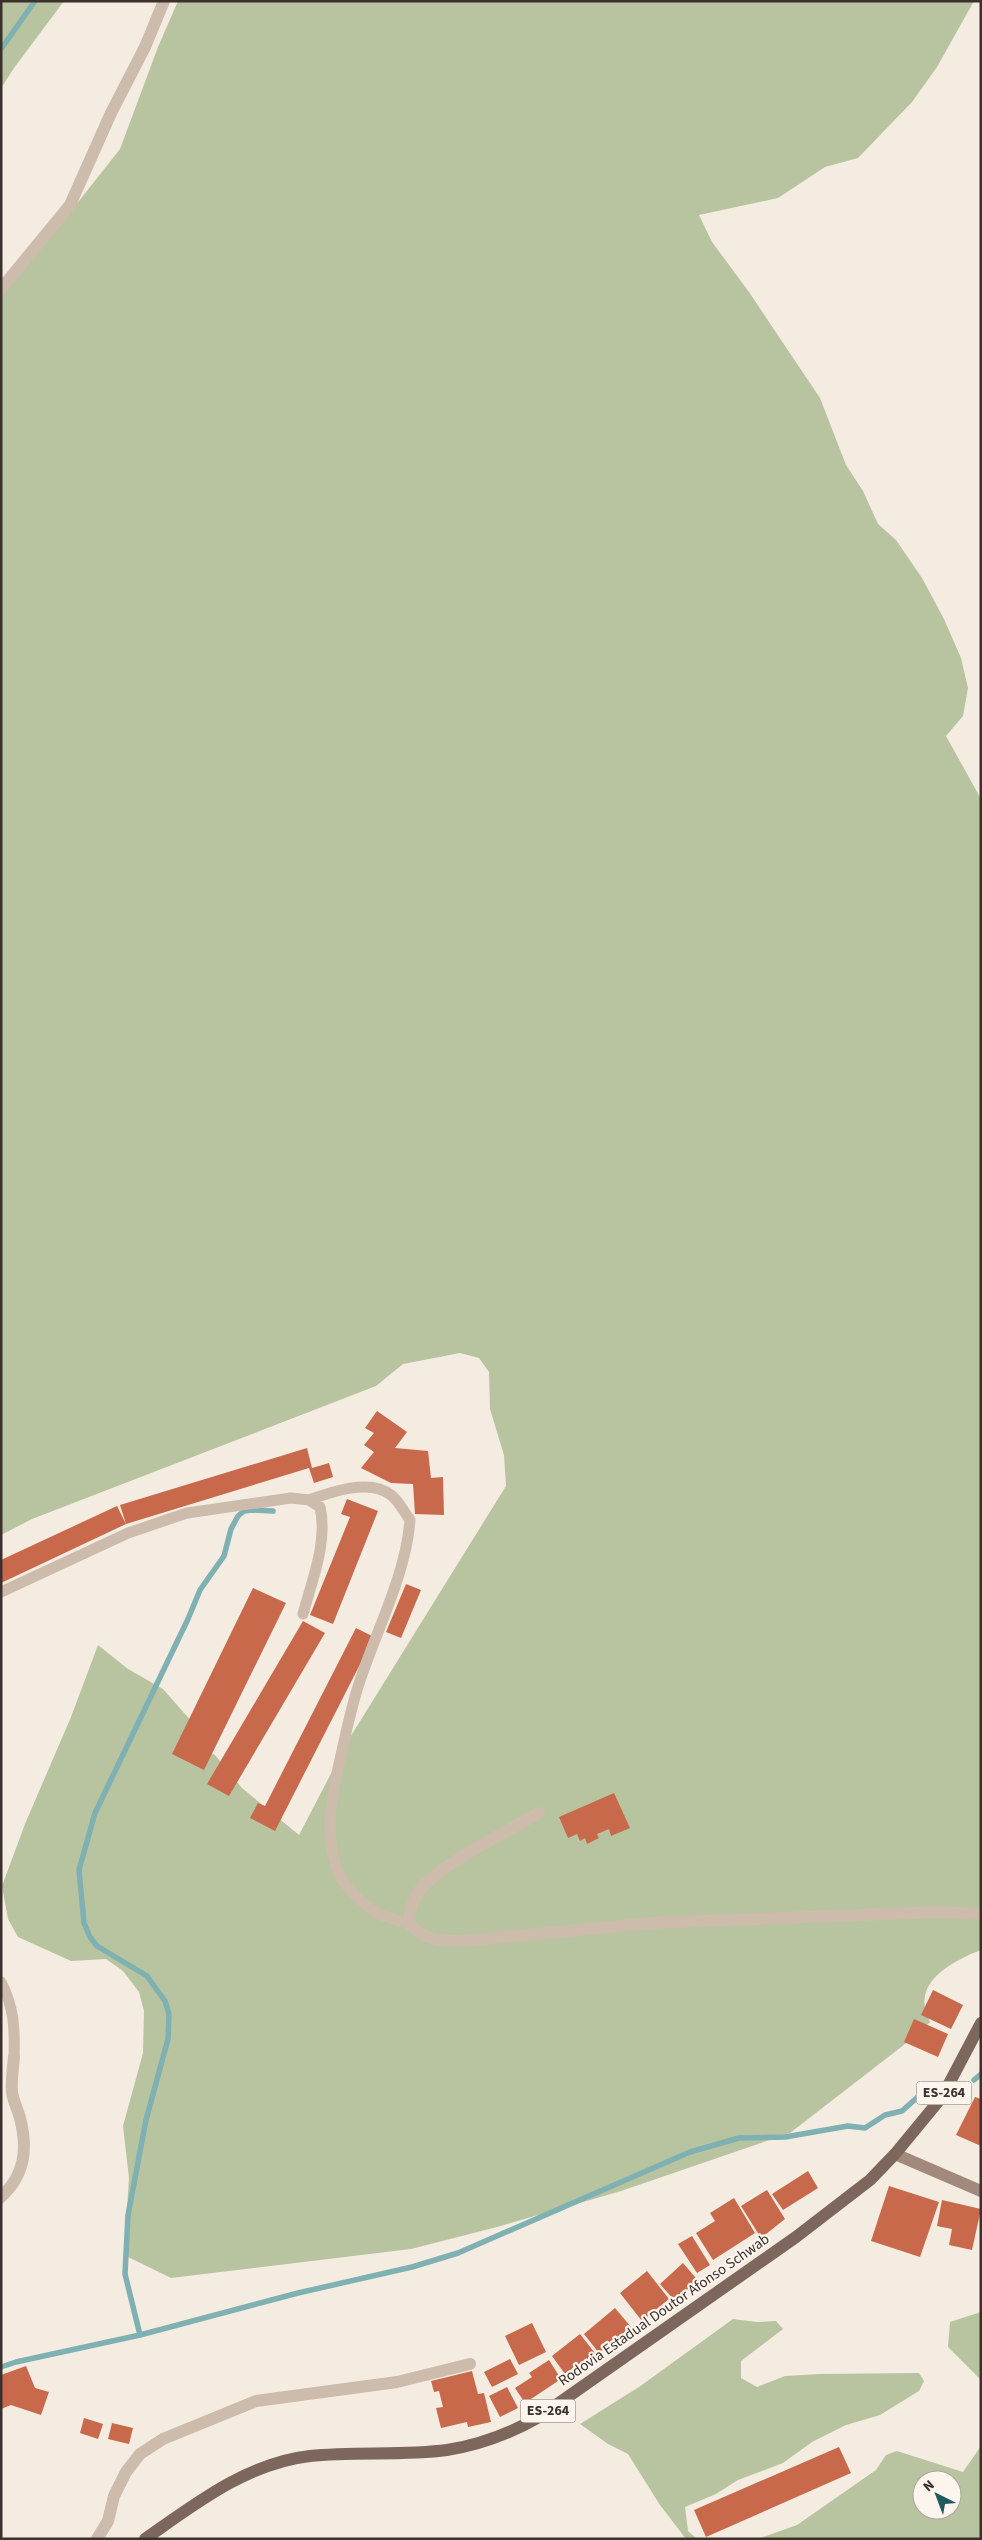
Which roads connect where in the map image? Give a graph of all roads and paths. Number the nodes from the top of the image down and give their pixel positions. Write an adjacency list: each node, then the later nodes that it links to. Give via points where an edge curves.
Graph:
1 (164, 1): 2 (street, via 70,205)
2 (1, 289)
3 (309, 1500): 4 (lane, via 291,1498 187,1513 128,1533); 5 (lane, via 320,1507 323,1534); 8 (lane, via 340,1489 377,1488 390,1494 410,1520 401,1565 362,1674 348,1724 328,1820 330,1844 339,1873 354,1894 377,1913)
4 (1, 1592)
5 (303, 1614)
6 (539, 1813): 8 (street, via 443,1869 420,1891 409,1909)
7 (981, 1914): 8 (street, via 940,1912 651,1923 440,1941 419,1934)
8 (410, 1924)
9 (1, 1982): 11 (lane, via 9,1996 15,2024)
10 (981, 2023): 12 (main road, Rodovia Estadual Doutor Afonso Schwab / ES-264, via 942,2097)
11 (14, 2056): 14 (street, via 12,2093 24,2152 21,2172)
12 (895, 2154): 13 (street); 17 (main road, Rodovia Estadual Doutor Afonso Schwab / ES-264, via 870,2180 796,2237 571,2396 513,2431 447,2450 309,2456 272,2465 242,2476)
13 (981, 2191)
14 (1, 2197)
15 (470, 2364): 16 (street, via 397,2382 256,2401 163,2439 140,2454 126,2472 114,2496 108,2521)
16 (97, 2539)
17 (145, 2539)

